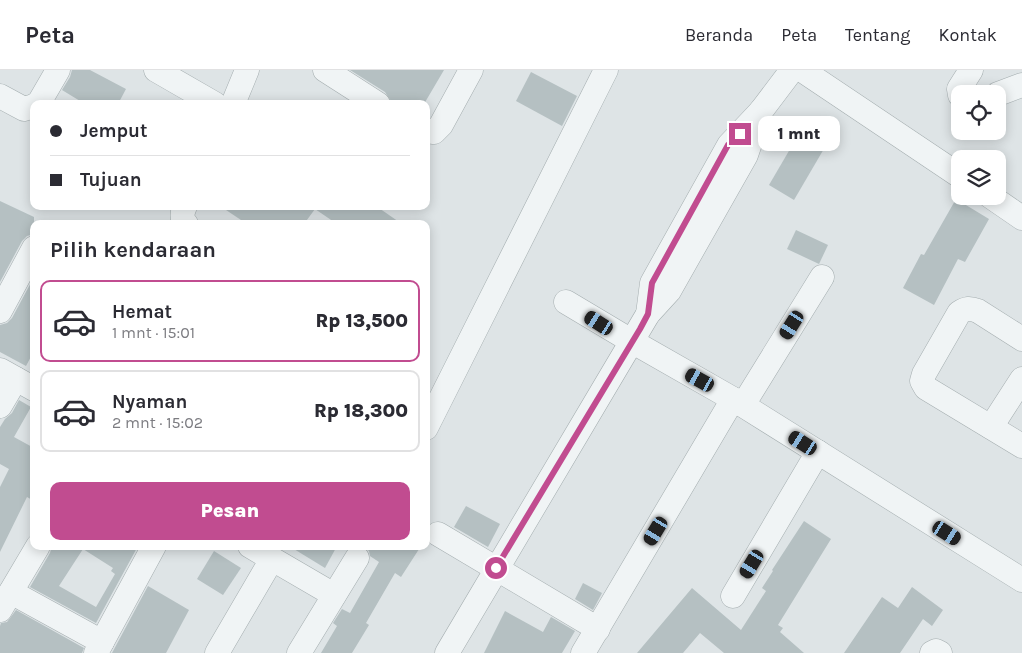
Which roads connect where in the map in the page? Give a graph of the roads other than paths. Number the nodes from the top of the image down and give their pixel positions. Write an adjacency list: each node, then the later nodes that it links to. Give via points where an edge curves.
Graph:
1 (58, 70): 15 (street)
2 (156, 70): 16 (street)
3 (247, 70): 17 (street)
4 (325, 70): 18 (street)
5 (471, 70): 20 (street, via 441,125)
6 (606, 70): 34 (street)
7 (792, 70): 29 (street, via 761,111 746,155 669,291 648,314)
8 (802, 70): 10 (street)
9 (972, 70): 11 (street)
10 (828, 77): 21 (street)
11 (962, 85)
12 (1022, 85): 13 (street)
13 (1006, 91)
14 (0, 96): 19 (street, via 24,109)
15 (41, 100)
16 (208, 100)
17 (235, 100)
18 (372, 100)
19 (30, 107)
20 (430, 132)
21 (951, 169)
22 (1003, 205): 23 (street)
23 (1022, 218)
24 (30, 255): 27 (street)
25 (822, 278): 32 (street)
26 (566, 302): 29 (street)
27 (0, 311)
28 (1022, 339): 35 (street, via 978,310 964,310 959,313 924,374 922,381 926,388)
29 (632, 342): 32 (street); 44 (street)
30 (1022, 379): 35 (street)
31 (23, 383): 33 (street)
32 (738, 402): 37 (street); 49 (street)
33 (0, 406)
34 (430, 420)
35 (991, 428): 36 (street)
36 (1022, 446)
37 (818, 452): 45 (street); 47 (street)
38 (438, 534): 44 (street)
39 (36, 550): 48 (street)
40 (152, 550): 50 (street)
41 (257, 550): 43 (street)
42 (357, 558): 46 (street)
43 (272, 559): 46 (street); 51 (street)
44 (496, 568): 49 (street); 53 (street)
45 (1022, 580)
46 (334, 595): 52 (street)
47 (733, 596)
48 (6, 601): 50 (street)
49 (598, 629): 54 (street)
50 (99, 647)
51 (217, 653)
52 (299, 653)
53 (447, 653)
54 (584, 653)
55 (932, 653): 56 (street)
56 (940, 653)

